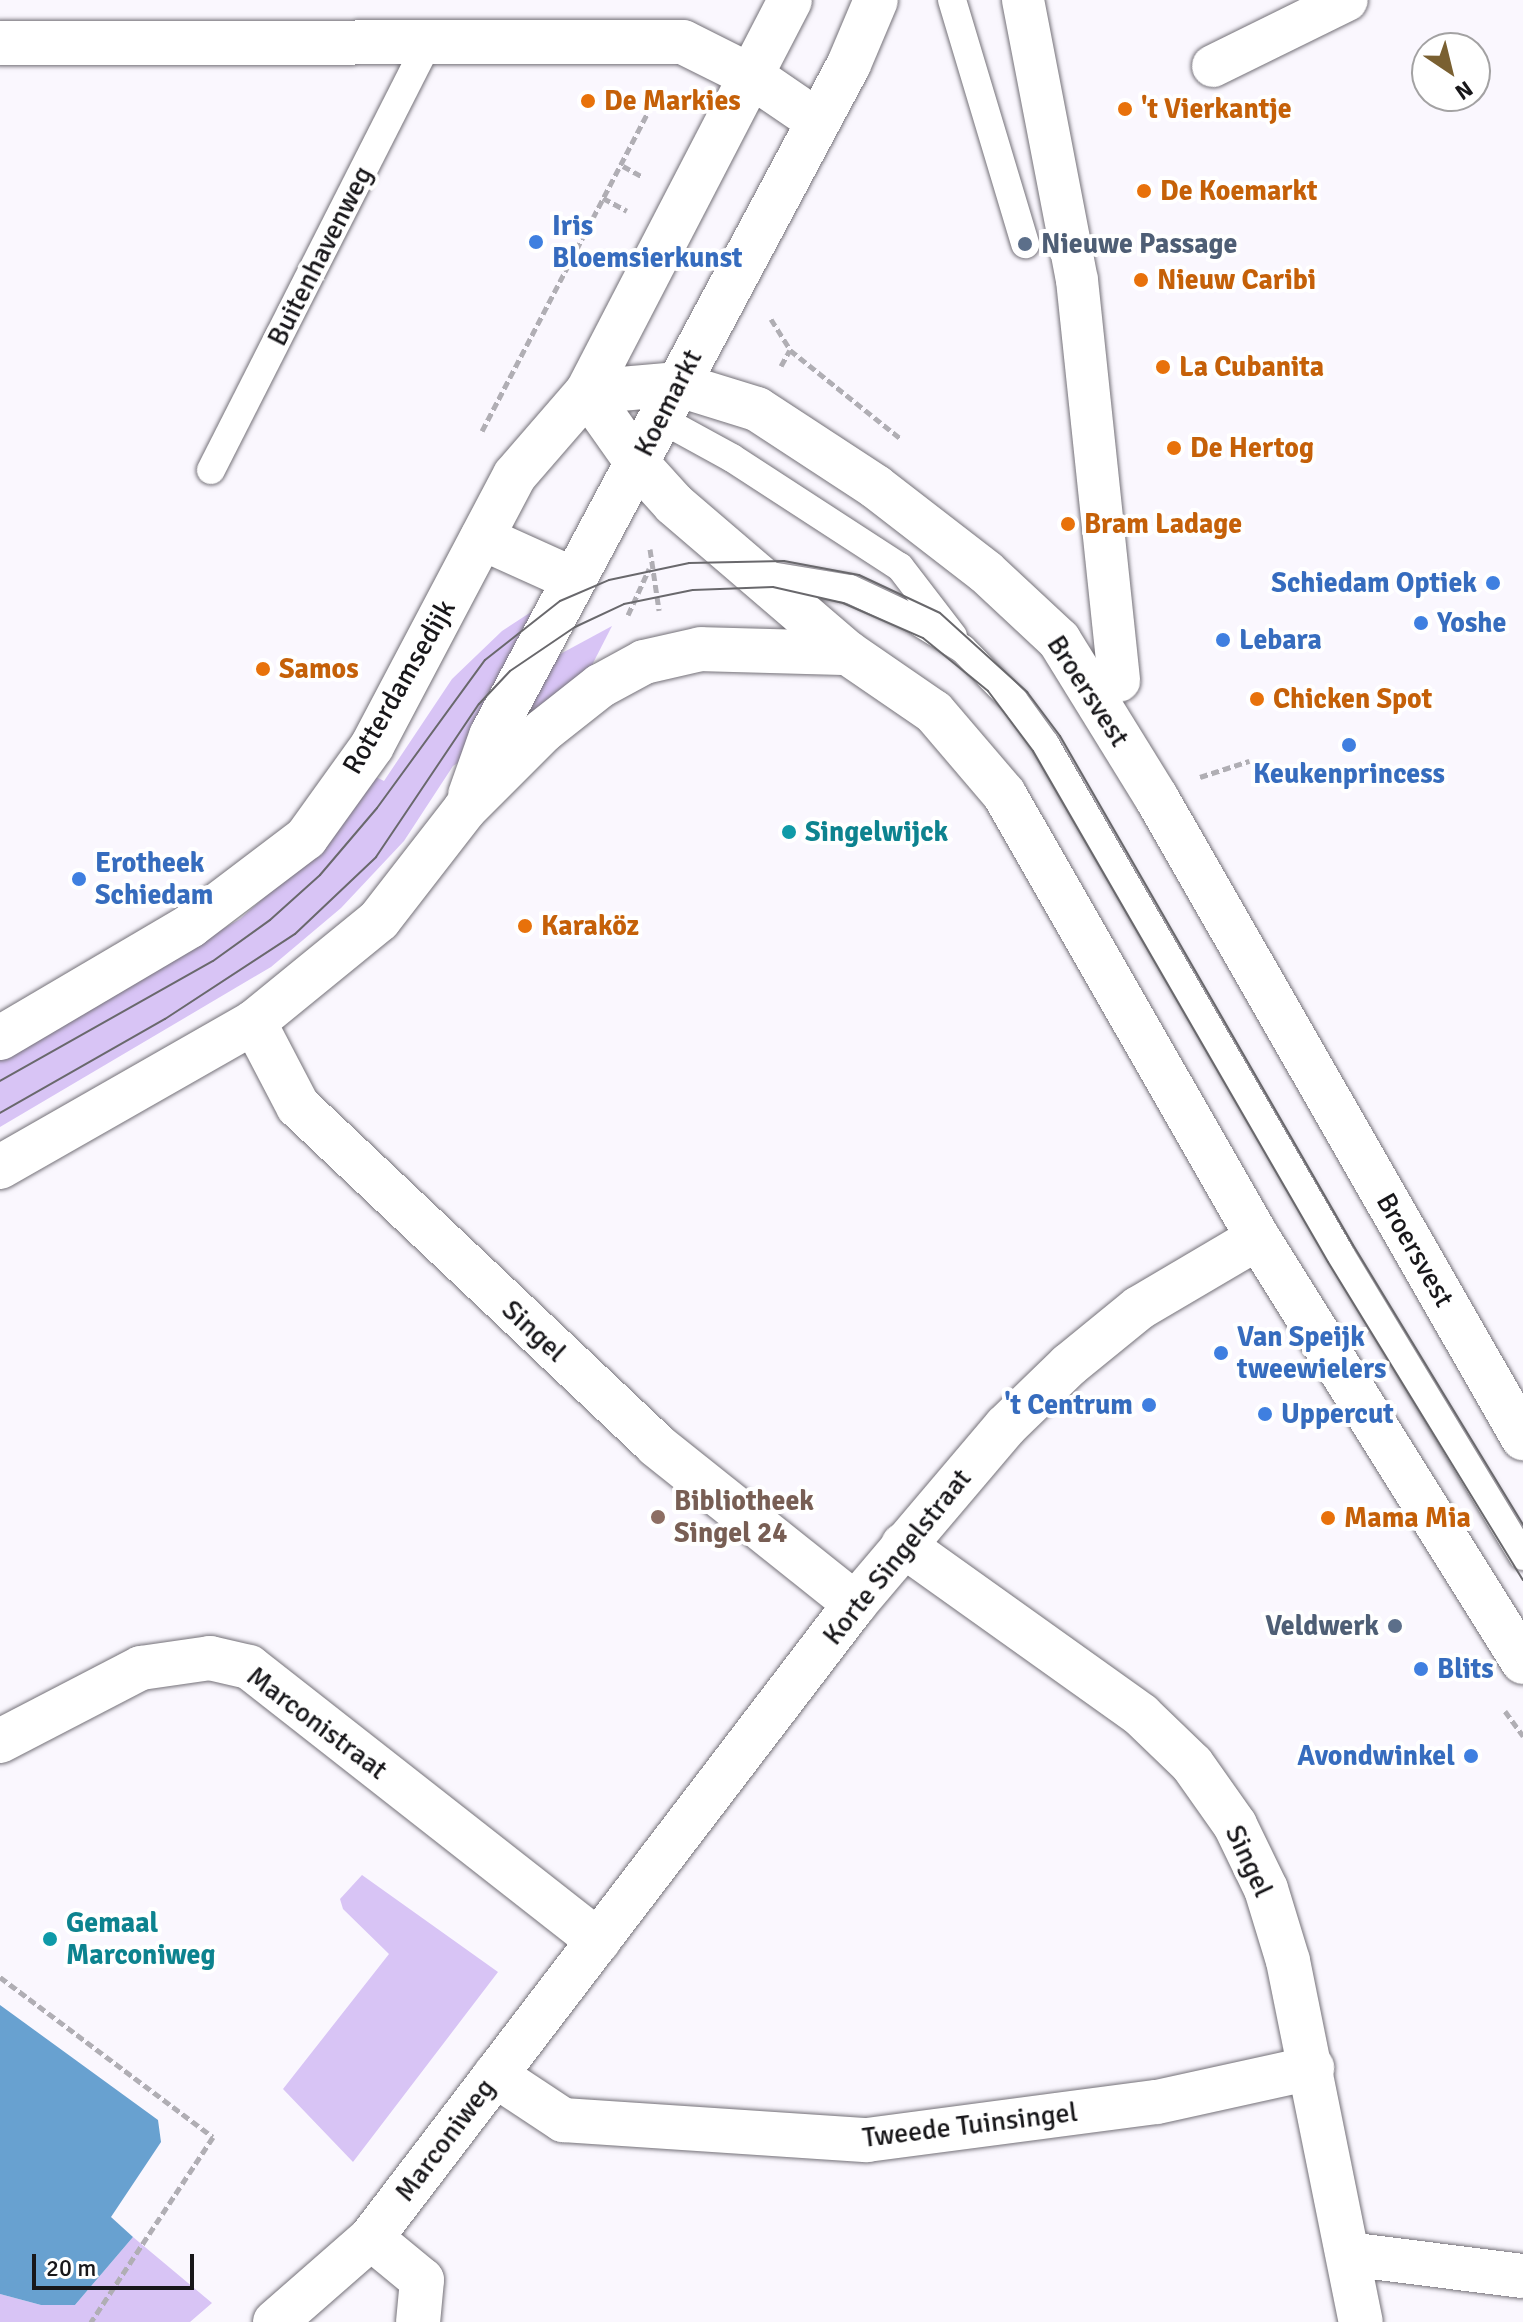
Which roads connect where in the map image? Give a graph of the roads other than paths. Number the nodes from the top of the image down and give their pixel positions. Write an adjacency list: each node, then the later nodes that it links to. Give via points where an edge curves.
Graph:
1 (790, 0): 9 (main road)
2 (876, 0): 10 (main road, Koemarkt, via 849,64)
3 (952, 0): 11 (lane)
4 (1023, 0): 21 (street, Broersvest, via 1077,280)
5 (1347, 0): 8 (street)
6 (429, 41): 7 (main road, via 260,46); 9 (main road, via 683,42); 15 (lane, Buitenhavenweg)
7 (0, 43)
8 (1213, 66)
9 (753, 77): 10 (main road); 12 (main road)
10 (816, 120): 13 (main road, Koemarkt)
11 (1025, 244)
12 (587, 392): 13 (main road, Broersvest); 14 (main road); 16 (main road, Rotterdamsedijk, via 515,475)
13 (667, 401): 14 (main road, Koemarkt); 19 (lane, via 732,458 900,567); 27 (main road, Broersvest, via 757,409 801,434 986,572 1059,640 1156,797)
14 (637, 463): 17 (main road, via 674,504); 18 (main road, Koemarkt)
15 (211, 470)
16 (482, 538): 18 (main road); 24 (main road, Rotterdamsedijk, via 372,746 306,838 190,926)
17 (759, 573): 19 (lane, via 850,589); 20 (main road)
18 (573, 579): 22 (main road, Koemarkt, via 491,736)
19 (963, 649): 29 (lane, via 992,674 1045,744 1340,1254)
20 (848, 653): 22 (main road, via 701,649 644,662 578,702); 26 (main road, via 934,712 1004,794)
21 (1119, 681)
22 (465, 809): 23 (main road, via 379,920)
23 (254, 1022): 25 (main road); 30 (main road, Singel, via 298,1106 656,1445)
24 (0, 1038)
25 (0, 1167)
26 (1258, 1238): 28 (main road, Korte Singelstraat, via 1139,1308 1069,1365 1006,1426); 31 (main road)
27 (1523, 1438)
28 (903, 1545): 30 (main road, Korte Singelstraat); 34 (main road, Singel, via 1141,1715 1192,1764 1235,1825 1266,1889)
29 (1523, 1556)
30 (855, 1604): 33 (main road, Korte Singelstraat)
31 (1523, 1662)
32 (0, 1741): 33 (main road, Marconistraat, via 141,1668 210,1658 249,1667)
33 (598, 1941): 35 (main road, Marconiweg)
34 (1312, 2068): 35 (main road, Tweede Tuinsingel, via 1157,2102 867,2140 563,2120); 37 (main road, Singel)
35 (495, 2075): 36 (main road, Marconiweg)
36 (371, 2238): 39 (main road, Marconiweg); 40 (main road, via 422,2280)
37 (1348, 2254): 38 (main road); 41 (main road, Singel)
38 (1523, 2276)
39 (275, 2322)
40 (418, 2322)
41 (1361, 2322)

